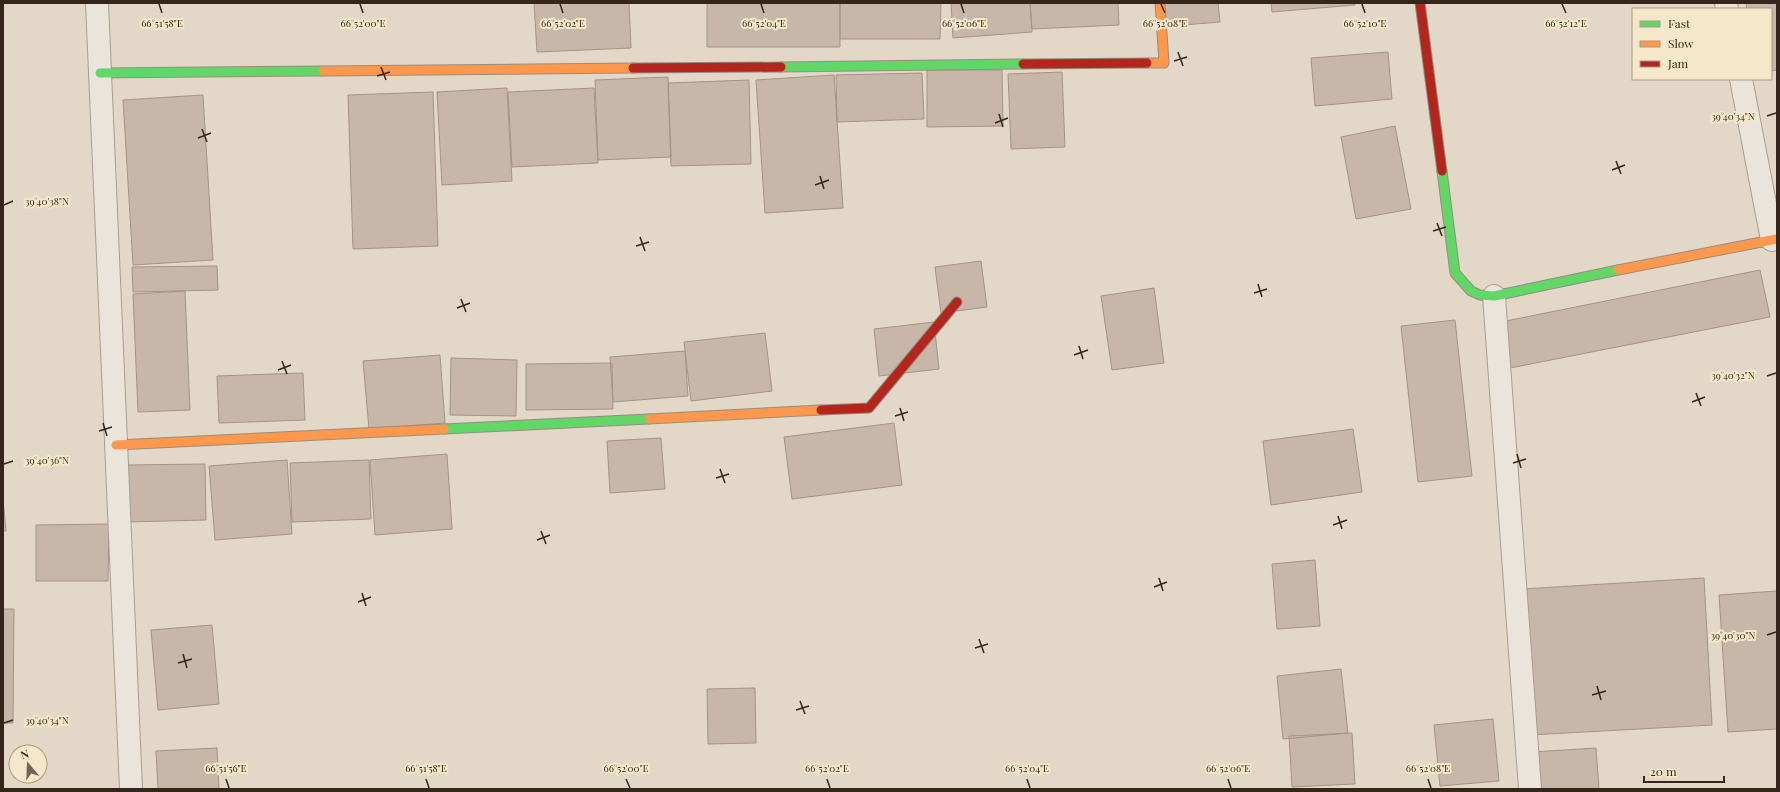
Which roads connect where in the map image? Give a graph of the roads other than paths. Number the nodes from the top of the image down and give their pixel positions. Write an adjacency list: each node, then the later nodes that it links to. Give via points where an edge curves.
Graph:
1 (97, 3): 4 (street)
2 (1160, 3): 4 (street, via 1164,63)
3 (1420, 3): 7 (street, via 1455,273 1465,287 1478,295)
4 (100, 73): 9 (street)
5 (1741, 80): 6 (street)
6 (1774, 240): 7 (street)
7 (1494, 296): 11 (street)
8 (957, 302): 9 (street, via 869,408)
9 (116, 445): 10 (street)
10 (131, 789)
11 (1530, 789)

